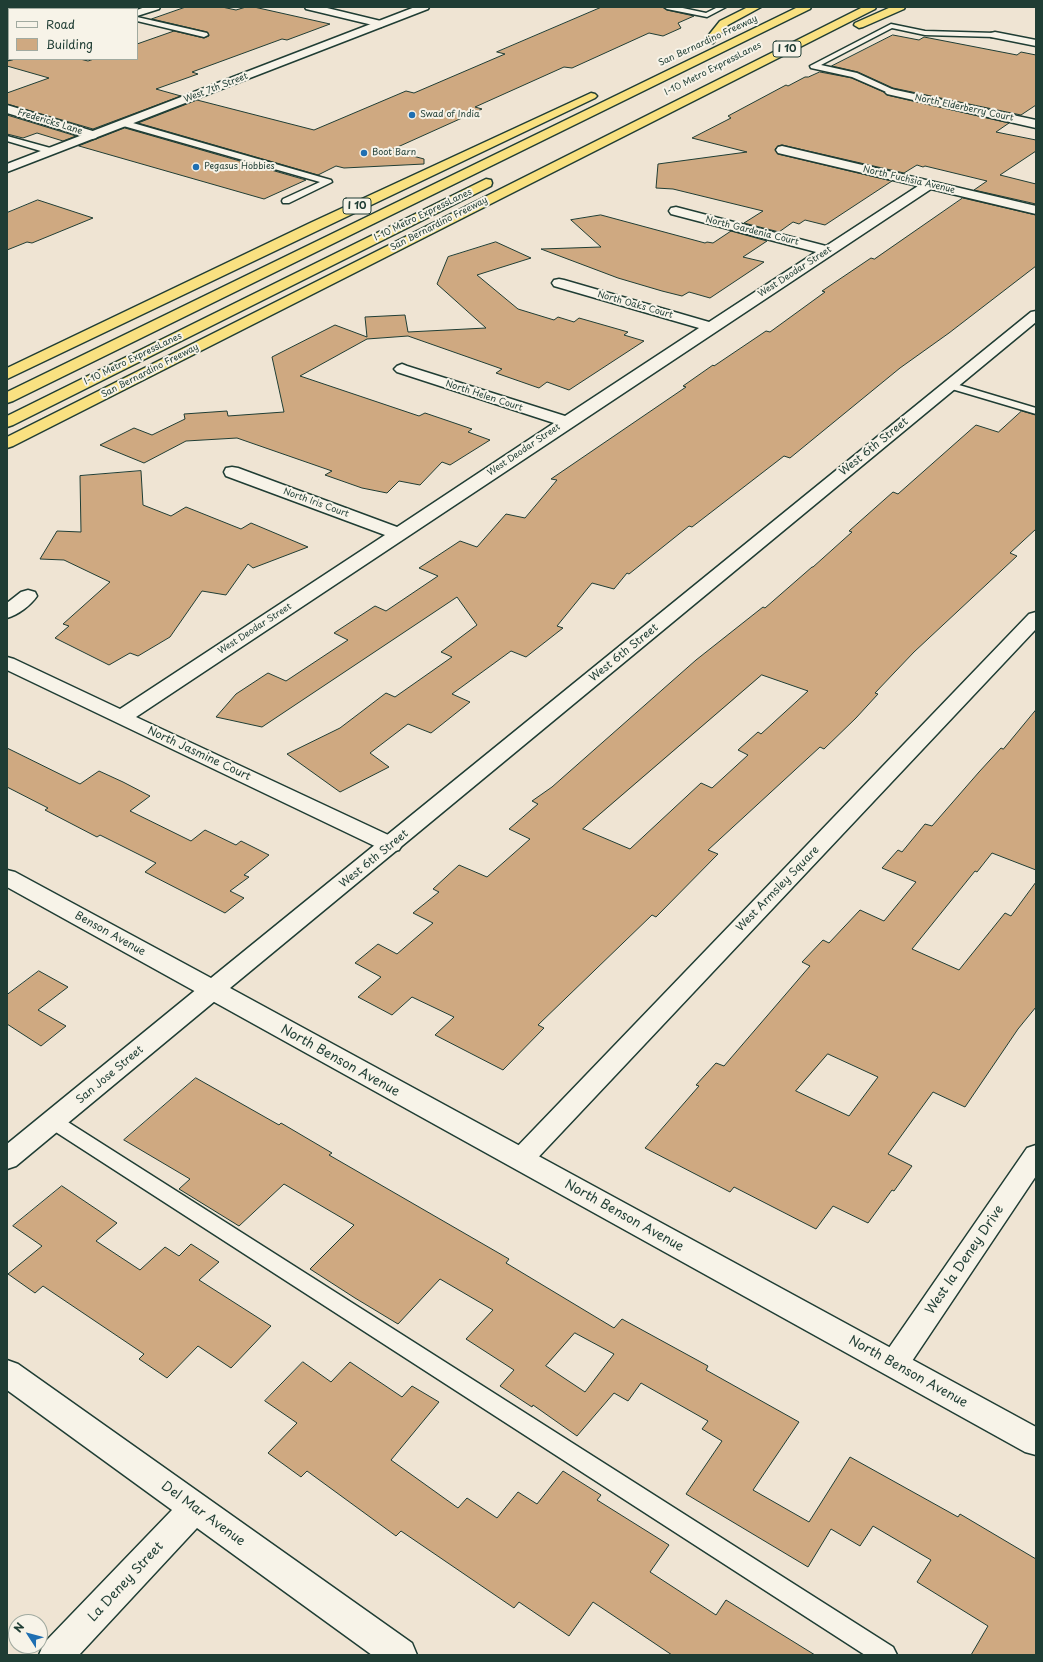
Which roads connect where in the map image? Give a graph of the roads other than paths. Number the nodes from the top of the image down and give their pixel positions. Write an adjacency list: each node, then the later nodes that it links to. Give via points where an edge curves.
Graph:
1 (155, 7): 11 (street)
2 (310, 7): 14 (street)
3 (424, 7): 14 (street, West 7th Street)
4 (667, 7): 5 (lane, via 707,15)
5 (723, 7)
6 (806, 7): 42 (highway, I-10 Metro ExpressLanes)
7 (854, 7): 12 (highway)
8 (871, 7): 20 (highway, San Bernardino Freeway / I 10)
9 (900, 7): 20 (highway, via 865,21 772,69)
10 (759, 11): 18 (highway, San Bernardino Freeway)
11 (138, 13)
12 (834, 13)
13 (138, 19): 15 (lane)
14 (381, 24): 23 (street, West 7th Street)
15 (204, 35)
16 (995, 36): 17 (street); 21 (lane, via 925,33 891,26 814,66 854,75)
17 (1036, 43)
18 (695, 47)
19 (602, 91): 40 (highway, I 10)
20 (703, 91): 46 (highway, San Bernardino Freeway / I 10)
21 (891, 92): 24 (street, North Elderberry Court)
22 (7, 109): 25 (street, Fredericks Lane)
23 (123, 123): 25 (street, West 7th Street); 32 (lane, via 328,182)
24 (1036, 124)
25 (92, 135): 28 (street, West 7th Street)
26 (7, 138): 28 (lane)
27 (782, 150): 31 (street, North Fuchsia Avenue)
28 (51, 151): 29 (street, West 7th Street)
29 (7, 168)
30 (499, 177): 44 (highway, I-10 Metro ExpressLanes)
31 (928, 185): 33 (street, North Fuchsia Avenue); 35 (street, West Deodar Street)
32 (286, 201)
33 (1036, 210)
34 (676, 211): 35 (street, North Gardenia Court)
35 (829, 250): 38 (street, West Deodar Street)
36 (559, 283): 38 (street, North Oaks Court)
37 (1035, 317): 41 (street, West 6th Street)
38 (711, 327): 45 (street, West Deodar Street)
39 (402, 369): 45 (street, North Helen Court)
40 (7, 374)
41 (949, 385): 43 (lane); 54 (street, West 6th Street)
42 (7, 398)
43 (1036, 411)
44 (7, 422)
45 (566, 422): 48 (street, West Deodar Street)
46 (7, 443)
47 (232, 472): 48 (street, North Iris Court)
48 (399, 534): 53 (street, West Deodar Street)
49 (28, 596): 50 (street)
50 (7, 612)
51 (1036, 618): 60 (street, West Armsley Square)
52 (7, 663): 53 (street, North Jasmine Court)
53 (122, 717): 54 (street, North Jasmine Court)
54 (391, 844): 56 (street, West 6th Street)
55 (7, 877): 56 (street, Benson Avenue)
56 (212, 990): 57 (street, San Jose Street); 60 (street, North Benson Avenue)
57 (54, 1122): 59 (street, San Jose Street); 67 (lane)
58 (1036, 1155): 61 (street, West la Deney Drive)
59 (7, 1160)
60 (521, 1160): 61 (street, North Benson Avenue)
61 (894, 1364): 63 (street, North Benson Avenue)
62 (7, 1374): 64 (street, Del Mar Avenue)
63 (1036, 1442)
64 (195, 1508): 65 (street, La Deney Street); 66 (street, Del Mar Avenue)
65 (56, 1655)
66 (400, 1655)
67 (885, 1655)

